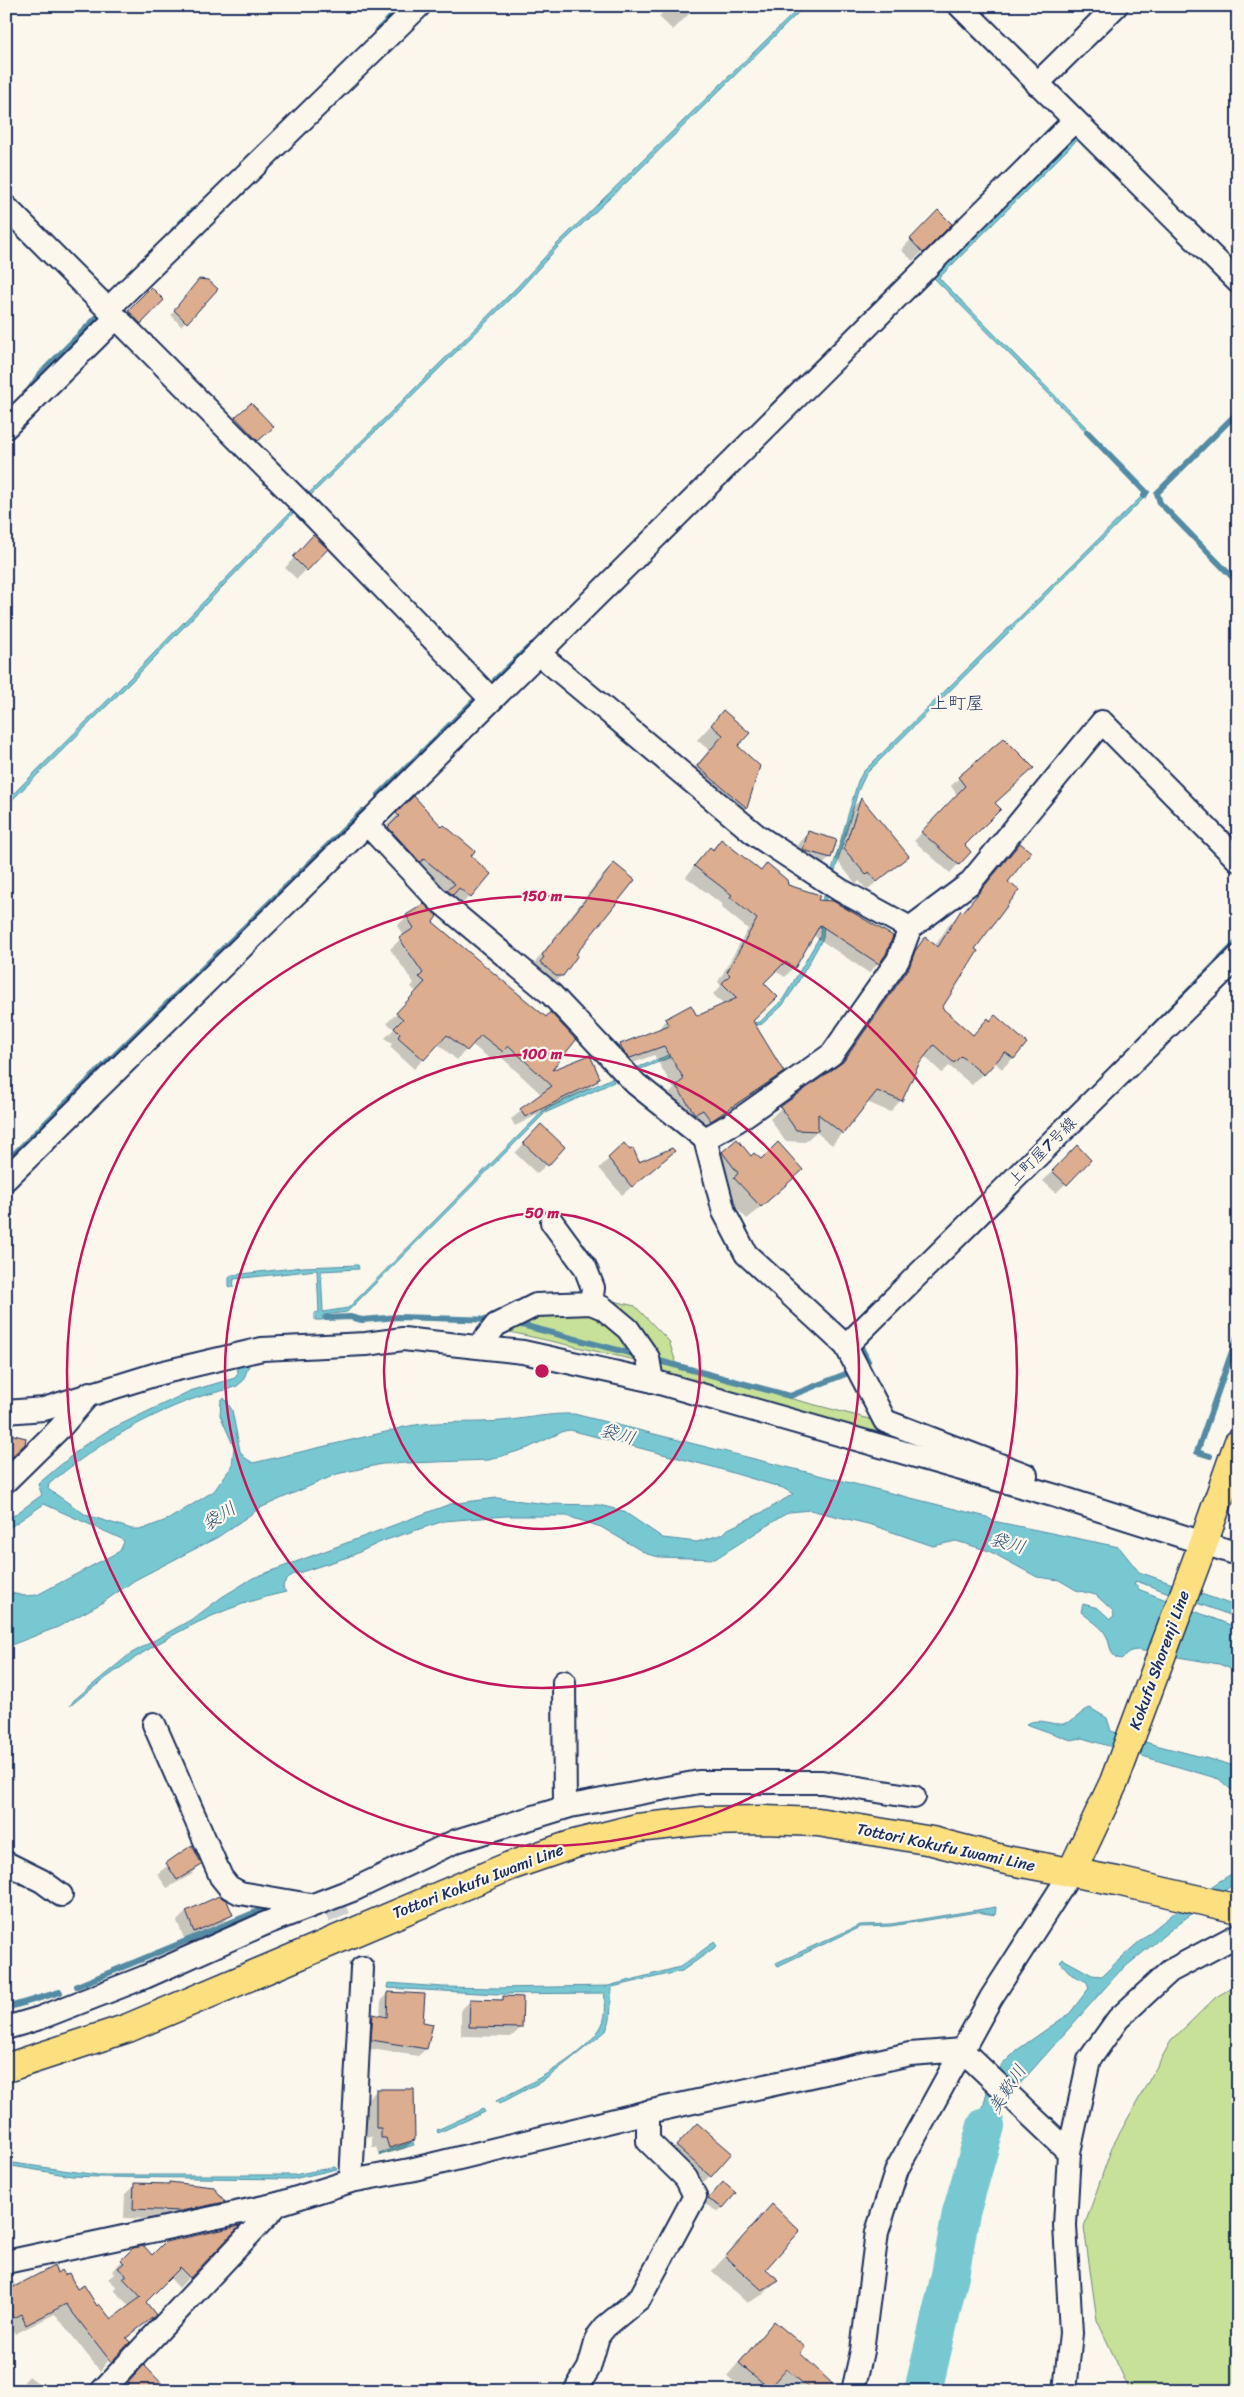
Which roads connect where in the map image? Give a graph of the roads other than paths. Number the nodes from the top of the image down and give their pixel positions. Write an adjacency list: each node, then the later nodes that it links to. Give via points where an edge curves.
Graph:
1 (420, 6): 8 (street)
2 (960, 6): 4 (street)
3 (1116, 6): 4 (street)
4 (1037, 84): 5 (street)
5 (1074, 121): 7 (street); 10 (street)
6 (6, 207): 8 (street)
7 (1238, 282)
8 (112, 314): 9 (street); 11 (street)
9 (6, 427)
10 (538, 653): 11 (street); 14 (street, via 756,835 833,885)
11 (491, 699): 12 (street)
12 (367, 824): 16 (street, via 436,898 551,994 636,1084); 17 (street)
13 (1238, 860): 14 (street, via 1102,722 969,884)
14 (910, 928): 16 (street, via 898,960 832,1054 737,1122)
15 (1238, 957): 20 (street, 上町屋7号線)
16 (705, 1139): 20 (street, via 724,1212 746,1254)
17 (6, 1179)
18 (552, 1222): 19 (street, via 585,1267 592,1288)
19 (591, 1303): 21 (street, via 536,1305 496,1325); 22 (street, via 603,1308 628,1329 648,1358)
20 (846, 1346): 27 (street, via 884,1421 1022,1472)
21 (479, 1347): 22 (street, via 522,1352); 23 (street, via 403,1339 262,1349)
22 (652, 1381): 27 (street)
23 (90, 1393): 24 (street, via 44,1409); 26 (street)
24 (6, 1412)
25 (1238, 1444): 28 (main road, Kokufu Shorenji Line)
26 (6, 1481)
27 (1056, 1496): 28 (street)
28 (1203, 1544): 29 (street); 35 (main road, Kokufu Shorenji Line, via 1119,1768)
29 (1238, 1554)
30 (564, 1682): 33 (street)
31 (154, 1724): 37 (street, via 221,1877 229,1887 240,1893)
32 (914, 1797): 33 (street, via 822,1782 699,1782)
33 (565, 1807): 37 (street, via 456,1841 355,1889)
34 (6, 1863): 36 (street, via 42,1881)
35 (1071, 1872): 38 (main road, Tottori Kokufu Iwami Line); 42 (street); 43 (main road, Tottori Kokufu Iwami Line, via 1006,1860 932,1840 818,1822 702,1821 637,1828 574,1844 510,1866 128,2028)
36 (61, 1895)
37 (311, 1905): 41 (street, via 145,1977)
38 (1237, 1909)
39 (1238, 1935): 45 (street, via 1170,1971 1118,2019 1089,2060)
40 (362, 1968): 46 (street)
41 (6, 2028)
42 (962, 2050): 44 (street, via 910,2054); 45 (street); 51 (street, via 897,2169 877,2232 862,2350)
43 (6, 2068)
44 (648, 2112): 46 (street, via 410,2170); 50 (street, via 648,2141 686,2178 695,2196 640,2298 598,2336 590,2368)
45 (1069, 2152): 52 (street, via 1065,2225 1070,2333)
46 (351, 2181): 47 (street)
47 (278, 2204): 48 (street); 49 (street)
48 (6, 2262)
49 (102, 2391)
50 (575, 2391)
51 (853, 2391)
52 (1065, 2391)

